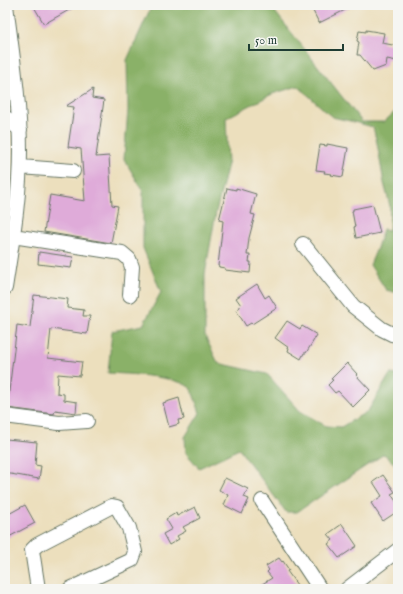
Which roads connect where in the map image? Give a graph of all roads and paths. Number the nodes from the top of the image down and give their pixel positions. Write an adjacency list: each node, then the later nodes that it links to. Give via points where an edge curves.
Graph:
1 (6, 5): 3 (street)
2 (5, 117): 3 (street)
3 (20, 130): 4 (street)
4 (20, 167): 5 (street); 6 (street)
5 (73, 171)
6 (14, 236): 8 (street); 9 (street, via 122,253 132,266)
7 (303, 244): 10 (street, via 353,306 382,329)
8 (5, 288)
9 (130, 295)
10 (398, 335)
11 (5, 416): 12 (street, via 59,422)
12 (87, 421)
13 (262, 501): 17 (street)
14 (398, 550): 18 (street)
15 (38, 589): 16 (street, via 32,550 112,506 117,507 129,528 135,552 132,560)
16 (70, 589)
17 (320, 589)
18 (346, 589)

